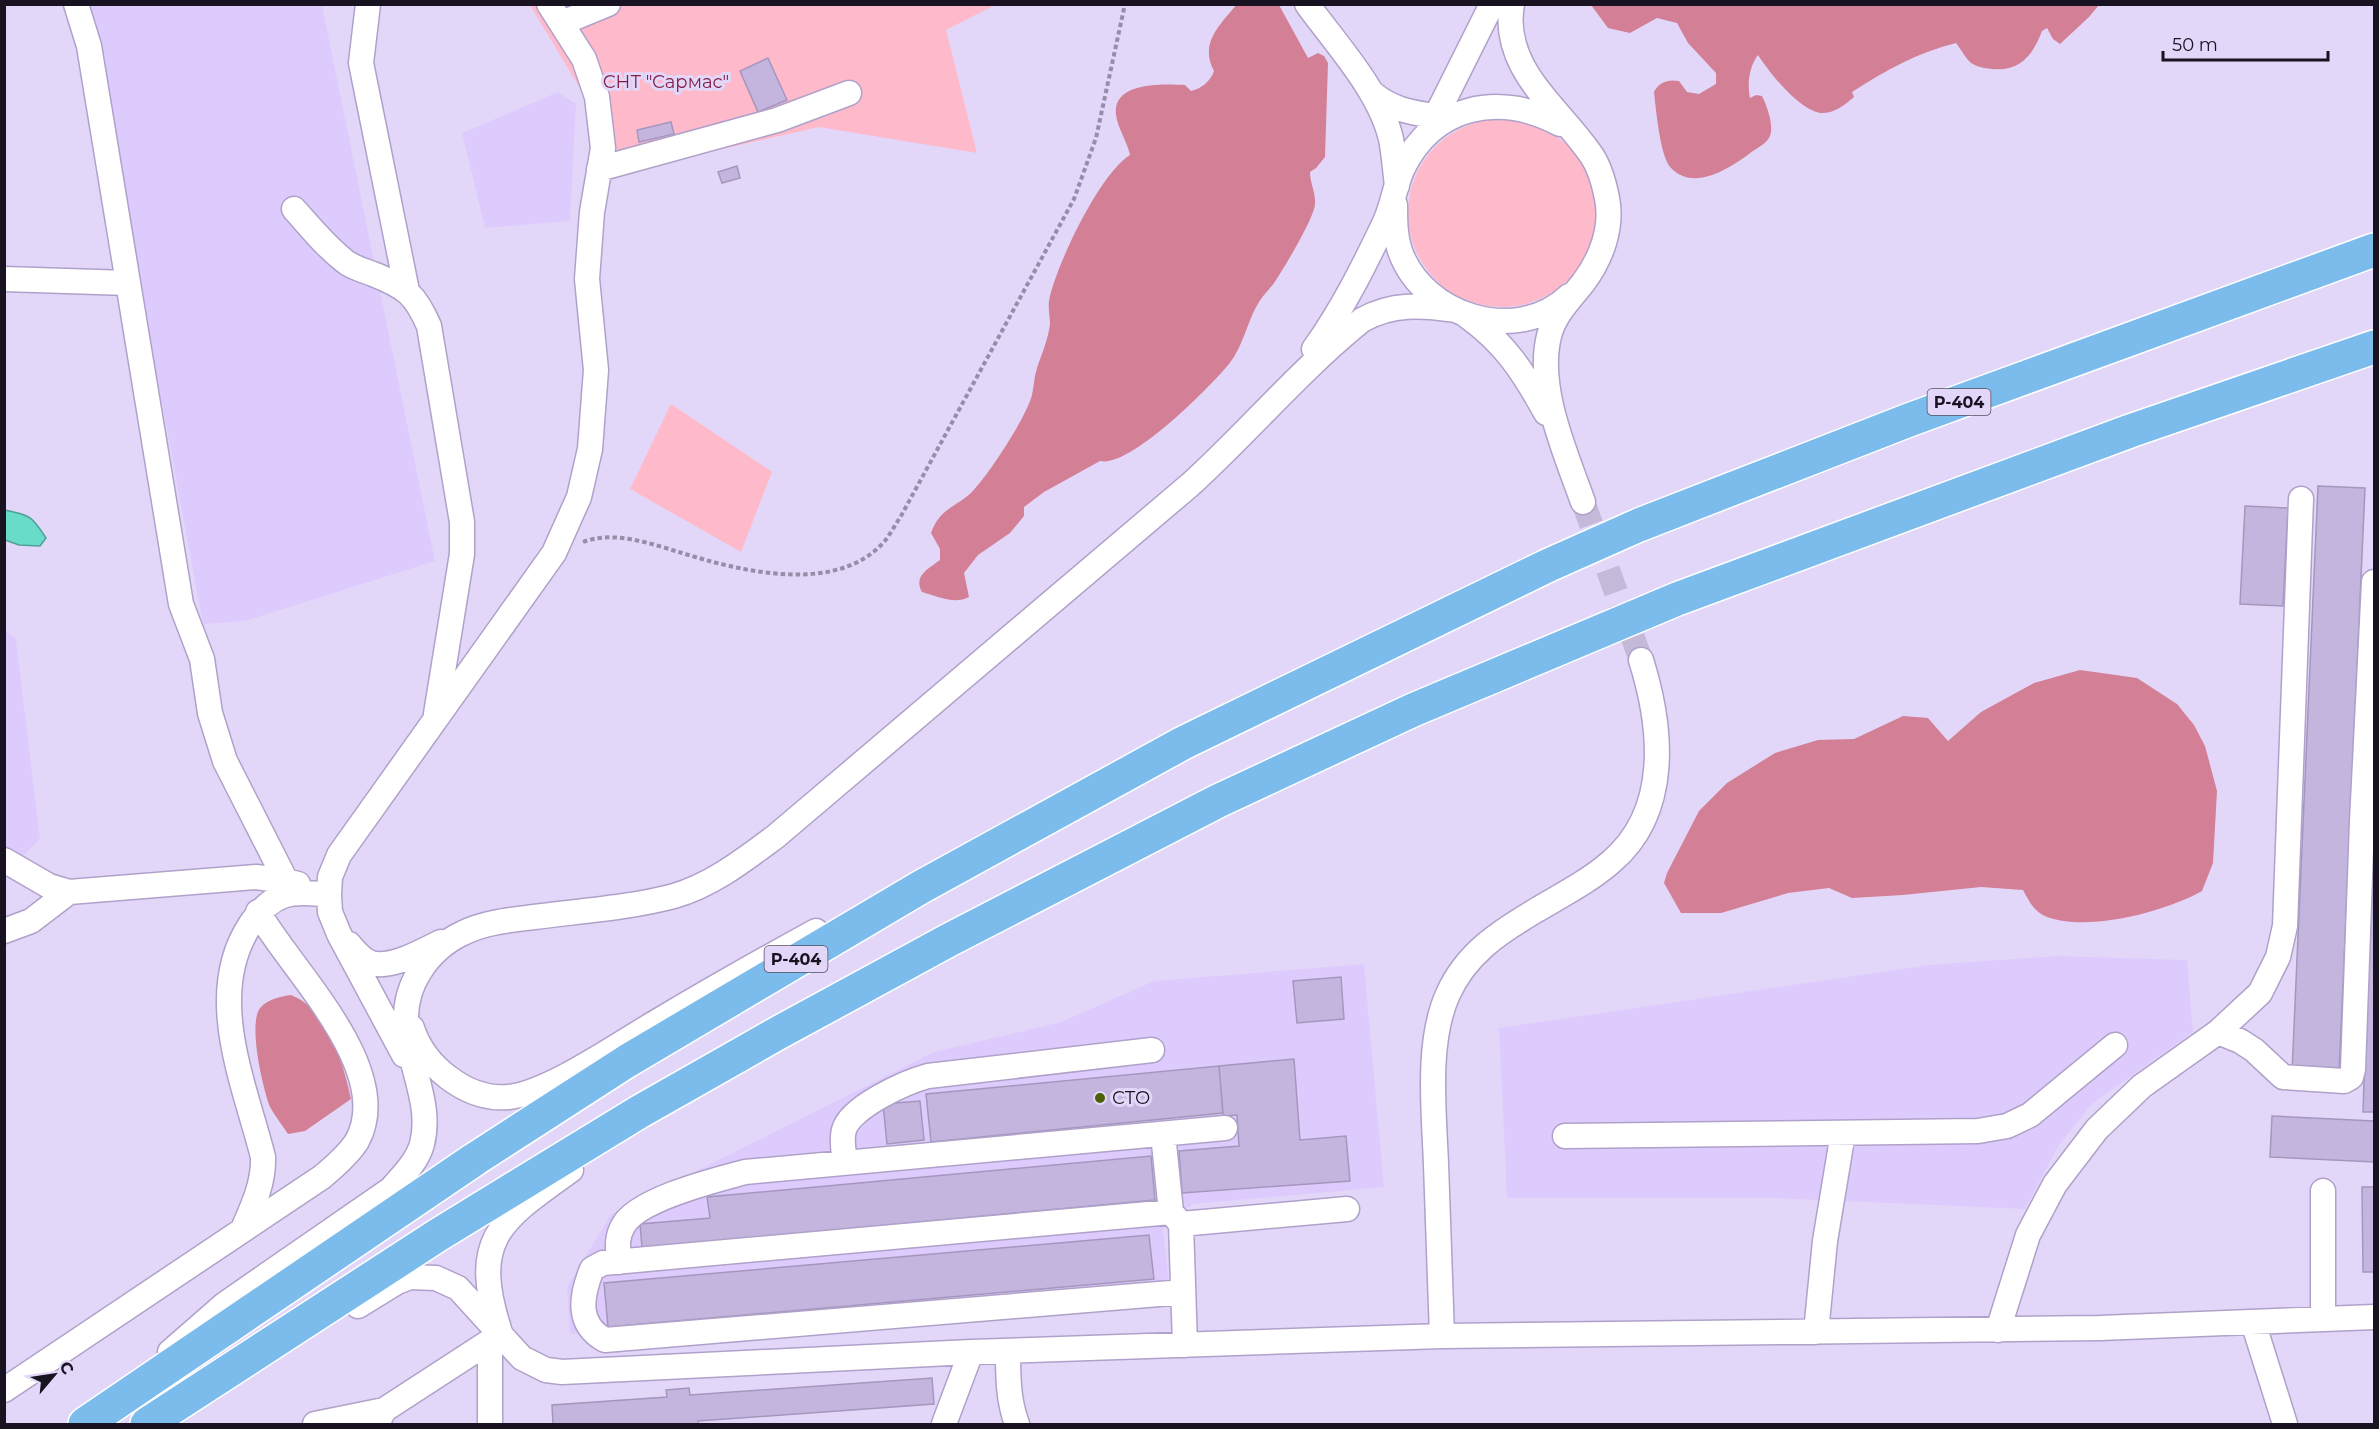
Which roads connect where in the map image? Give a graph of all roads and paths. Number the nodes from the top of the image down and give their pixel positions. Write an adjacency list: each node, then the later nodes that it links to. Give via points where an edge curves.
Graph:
1 (76, 4): 19 (street, via 89,46)
2 (368, 4): 20 (street, via 361,63)
3 (608, 4): 8 (street)
4 (1125, 4): 27 (path, via 1095,138 1074,199 884,542 854,563 828,572 801,575 713,563 651,544 615,538 587,540)
5 (1307, 4): 9 (street)
6 (1492, 4): 11 (street)
7 (1512, 4): 12 (street, via 1515,48 1524,69 1534,87)
8 (555, 14): 13 (street, via 584,59 597,97 603,148)
9 (1371, 92): 11 (street, via 1382,102); 14 (street, via 1390,139)
10 (849, 93): 13 (street, via 777,120)
11 (1431, 126): 12 (street, via 1481,107 1520,107 1554,120); 14 (street, via 1402,171)
12 (1578, 139): 18 (street, via 1601,175 1608,209 1601,253)
13 (599, 169): 27 (street, via 587,279 596,370 590,449 579,497)
14 (1396, 193): 21 (street, via 1395,230 1410,270 1435,298); 23 (street, via 1348,296)
15 (294, 210): 20 (street, via 350,265)
16 (2374, 250): 33 (highway, Р-404, via 1909,420 1639,525 1527,575 1183,743)
17 (4, 279): 19 (street)
18 (1584, 281): 21 (street, via 1552,308 1524,318 1489,320); 24 (street, via 1557,318 1547,351 1545,374)
19 (128, 283): 32 (street, via 181,604 202,659 210,713 225,761)
20 (407, 291): 30 (street, via 429,326 462,522 462,554)
21 (1459, 312): 23 (street, via 1409,306 1374,314 1343,336); 24 (street, via 1512,356)
22 (2374, 347): 40 (highway, via 2130,431 1582,637 1218,801)
23 (1281, 394): 38 (street, via 1182,491 775,837 725,873 649,902 493,923)
24 (1564, 447): 26 (street)
25 (2301, 499): 42 (street, via 2285,926 2278,957 2260,993)
26 (1584, 502)
27 (554, 553): 30 (street)
28 (2374, 582): 42 (street, via 2354,1070 2344,1081 2283,1077 2254,1050)
29 (1641, 660): 62 (street, via 1656,717 1657,769 1652,797 1632,840 1589,879 1480,947 1447,995 1438,1023 1434,1060)
30 (434, 721): 35 (street, via 339,855 330,877)
31 (4, 861): 34 (street, via 49,886)
32 (286, 880): 34 (street, via 256,878); 35 (street)
33 (921, 886): 41 (street, via 825,926 572,1072 525,1094 487,1095 462,1087 442,1073 412,1030); 68 (highway, Р-404, via 617,1067)
34 (69, 892): 37 (street, via 31,921)
35 (329, 895): 36 (street, via 294,892 270,901); 39 (street, via 330,912)
36 (258, 912): 54 (street, via 243,936 230,988 230,1025 238,1068 263,1157 261,1184); 54 (street, via 350,1050 364,1087 365,1112 357,1140 328,1172)
37 (4, 931)
38 (462, 933): 39 (street, via 383,964 370,963); 41 (street, via 434,954 420,971)
39 (339, 934): 45 (street)
40 (949, 940): 63 (street, via 867,1003 576,1167 511,1217 490,1248 489,1294); 70 (highway, via 558,1160)
41 (408, 1004): 45 (street, via 408,1048)
42 (2218, 1032): 60 (street, via 2142,1086 2097,1129 2055,1184 2028,1235)
43 (2115, 1045): 47 (street, via 2030,1115 2007,1126 1978,1131)
44 (1152, 1050): 50 (street, via 928,1076 907,1082 855,1114 844,1130)
45 (416, 1079): 68 (street, via 423,1106 422,1145 403,1176 391,1189 225,1305 181,1341)
46 (1226, 1128): 48 (street)
47 (1843, 1133): 49 (street); 61 (street, via 1825,1241)
48 (1163, 1134): 50 (street); 53 (street)
49 (1565, 1136)
50 (845, 1163): 55 (street, via 745,1172 644,1206 624,1223 617,1239)
51 (2323, 1191): 58 (street)
52 (1347, 1209): 53 (street)
53 (1176, 1218): 55 (street); 56 (street)
54 (243, 1229): 67 (street)
55 (618, 1262): 56 (street, via 592,1269 587,1281 583,1308 587,1325 605,1340)
56 (1183, 1292): 64 (street)
57 (2374, 1317): 58 (street)
58 (2323, 1319): 59 (street)
59 (2253, 1322): 60 (street); 76 (street)
60 (1998, 1330): 61 (street)
61 (1816, 1332): 62 (street)
62 (1442, 1336): 64 (street)
63 (495, 1337): 66 (street, via 522,1358 546,1370 562,1372); 69 (street); 70 (street, via 458,1288 436,1278 410,1277 397,1281 215,1396); 73 (street)
64 (1185, 1345): 65 (street)
65 (1008, 1351): 66 (street); 75 (street, via 1009,1389)
66 (971, 1352): 74 (street)
67 (4, 1390)
68 (132, 1392): 71 (highway, Р-404)
69 (380, 1417): 72 (street)
70 (149, 1424)
71 (85, 1425)
72 (315, 1425)
73 (490, 1425)
74 (944, 1425)
75 (1017, 1425)
76 (2285, 1425)

